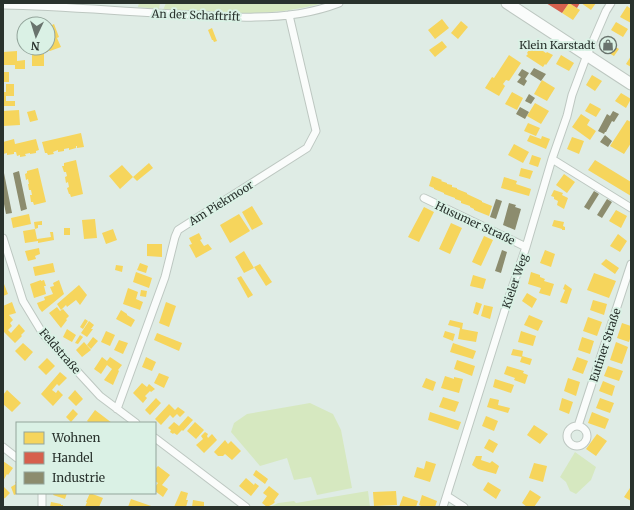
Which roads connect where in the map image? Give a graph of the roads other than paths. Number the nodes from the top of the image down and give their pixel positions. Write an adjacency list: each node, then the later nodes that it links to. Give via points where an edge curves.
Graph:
1 (339, 3): 5 (street, An der Schaftrift)
2 (507, 3): 6 (main road)
3 (611, 3): 6 (street, Kieler Weg)
4 (3, 6): 5 (street, An der Schaftrift, via 256,17)
5 (289, 15): 15 (street, Am Piekmoor, via 316,131 307,148 178,230 165,277)
6 (587, 55): 7 (main road); 8 (street, Kieler Weg)
7 (631, 84)
8 (552, 159): 10 (street); 12 (street, Kieler Weg)
9 (424, 198): 12 (street, Husumer Straße)
10 (631, 208)
11 (3, 238): 13 (street, Feldstraße)
12 (526, 247): 22 (street, Kieler Weg)
13 (5, 254): 15 (street, Feldstraße, via 23,301 43,334 100,396)
14 (631, 264): 17 (street, Eutiner Straße)
15 (116, 409): 16 (street, Feldstraße)
16 (135, 422)
17 (578, 426)
18 (156, 439): 24 (street)
19 (3, 447): 20 (street)
20 (16, 457)
21 (42, 494): 23 (street)
22 (447, 496): 25 (street, Kieler Weg); 26 (street)
23 (42, 507)
24 (246, 507)
25 (444, 507)
26 (464, 507)

